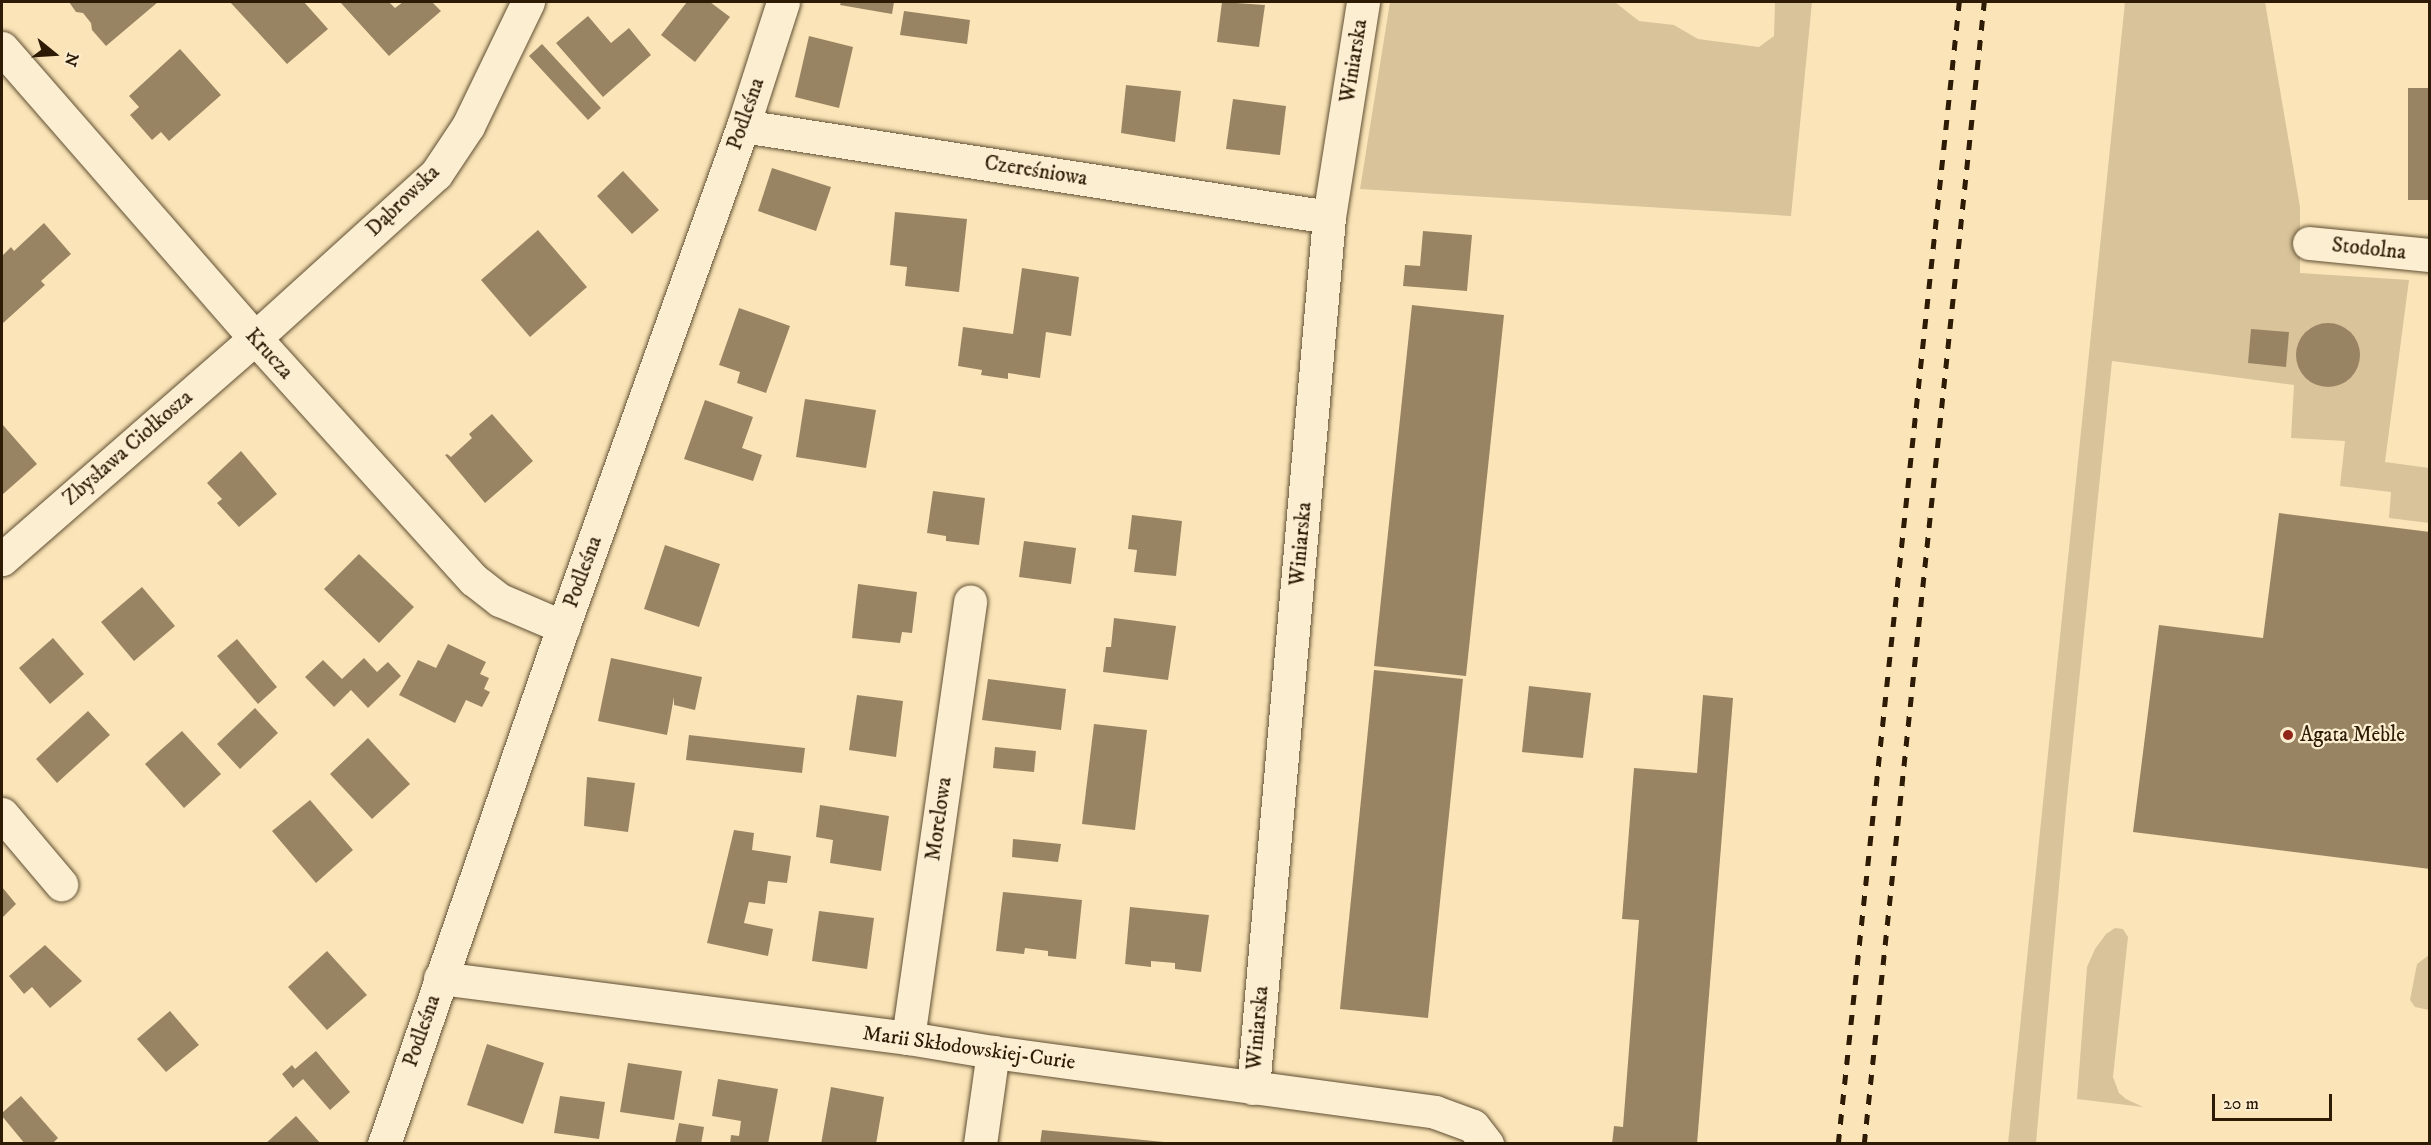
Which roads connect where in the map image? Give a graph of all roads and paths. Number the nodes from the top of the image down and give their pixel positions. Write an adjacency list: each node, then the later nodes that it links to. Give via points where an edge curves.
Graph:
1 (528, 2): 9 (street, Dąbrowska, via 468,126 436,174)
2 (783, 2): 5 (street, Podleśna)
3 (1363, 2): 6 (street, Winiarska)
4 (2, 48): 9 (street, Krucza)
5 (743, 126): 6 (street, Czereśniowa); 12 (street, Podleśna)
6 (1329, 217): 18 (street, Winiarska)
7 (2308, 243): 8 (street, Stodolna)
8 (2430, 255)
9 (255, 338): 10 (street, Zbysława Ciołkosza); 12 (street, Krucza, via 474,580 500,600)
10 (2, 559)
11 (970, 601): 16 (street, Morelowa)
12 (563, 627): 15 (street, Podleśna)
13 (2, 814): 14 (street)
14 (61, 884)
15 (440, 978): 16 (street, Marii Skłodowskiej-Curie); 19 (street, Podleśna)
16 (908, 1038): 17 (street, Marii Skłodowskiej-Curie)
17 (993, 1052): 18 (street, Marii Skłodowskiej-Curie); 20 (street)
18 (1252, 1088): 21 (street, Marii Skłodowskiej-Curie, via 1434,1112 1473,1126)
19 (384, 1143)
20 (980, 1143)
21 (1487, 1143)

